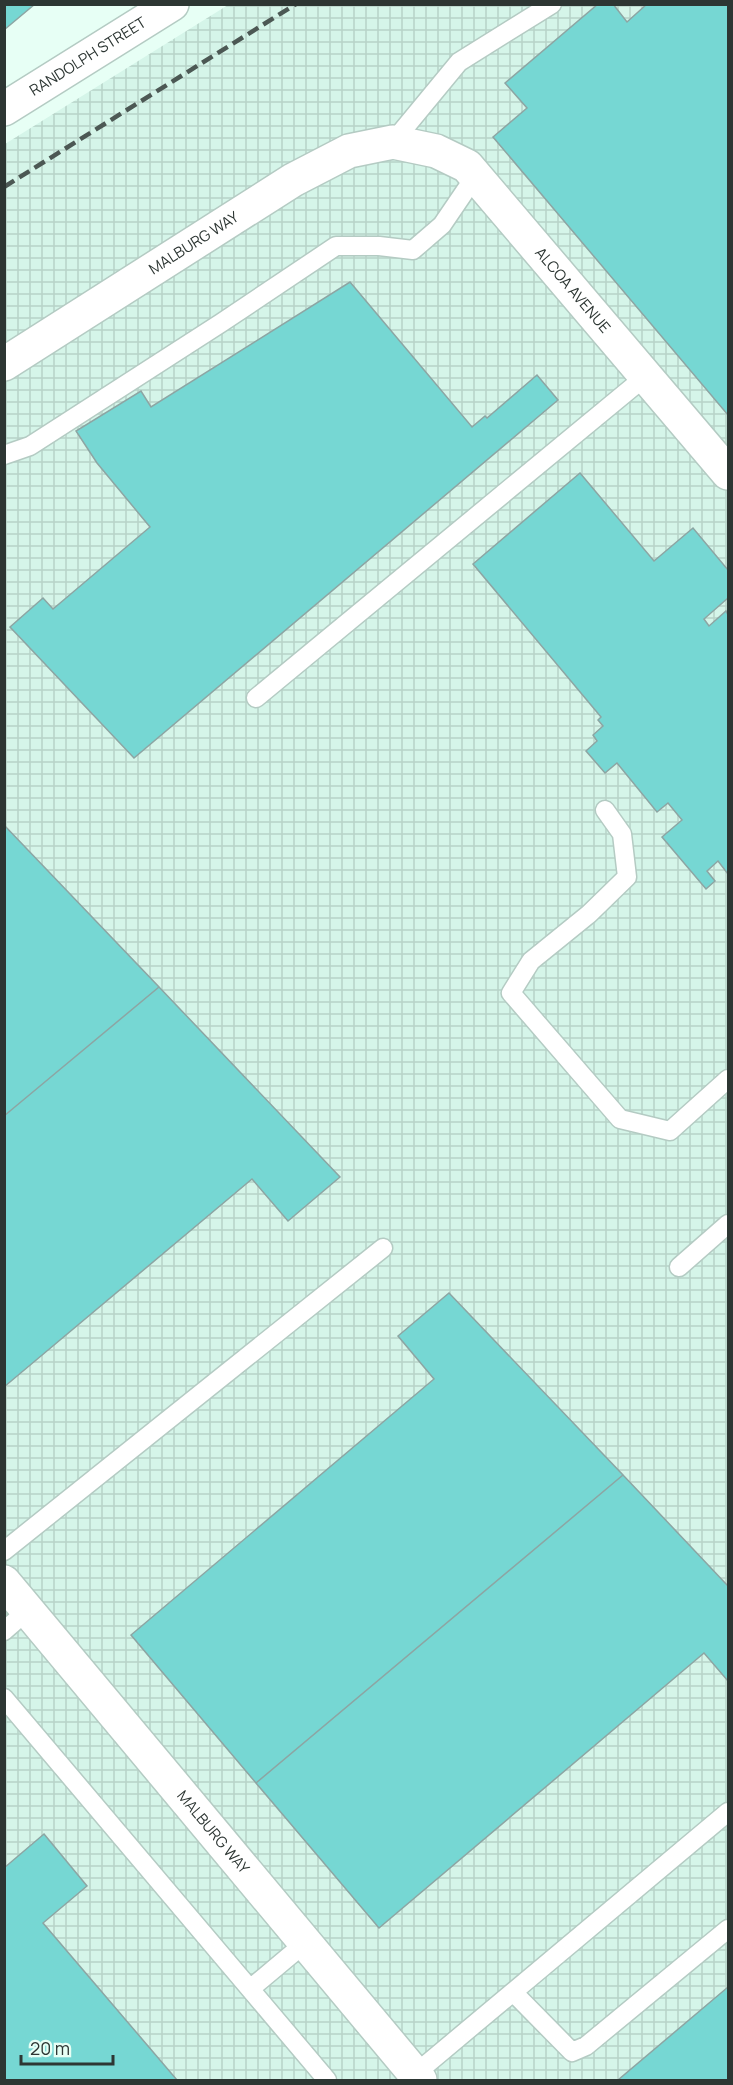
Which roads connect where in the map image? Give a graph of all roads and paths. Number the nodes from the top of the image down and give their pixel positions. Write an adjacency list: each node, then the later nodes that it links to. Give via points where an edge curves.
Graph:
1 (172, 4): 3 (street, RANDOLPH STREET)
2 (552, 4): 4 (lane, via 459,62)
3 (4, 109)
4 (393, 142): 5 (street, ALCOA AVENUE, via 436,151 467,166); 6 (street, MALBURG WAY, via 349,151 292,180)
5 (476, 175): 7 (street, ALCOA AVENUE); 8 (lane, via 442,225 413,250 336,246 30,446)
6 (4, 364)
7 (646, 376): 9 (street, ALCOA AVENUE); 10 (lane)
8 (4, 455)
9 (729, 472)
10 (256, 698)
11 (605, 810): 12 (lane, via 622,834 627,877 531,961 511,993 620,1119 670,1131)
12 (729, 1079)
13 (729, 1224): 15 (lane)
14 (383, 1248): 16 (lane)
15 (679, 1267)
16 (4, 1551)
17 (4, 1582): 18 (street, MALBURG WAY)
18 (16, 1621): 22 (street, MALBURG WAY)
19 (4, 1698): 23 (lane)
20 (725, 1821): 24 (lane)
21 (729, 1929): 24 (lane, via 586,2046 572,2052)
22 (306, 1943): 23 (lane); 25 (street, MALBURG WAY)
23 (250, 1989): 26 (lane)
24 (513, 1992): 25 (lane)
25 (418, 2077)
26 (327, 2080)

